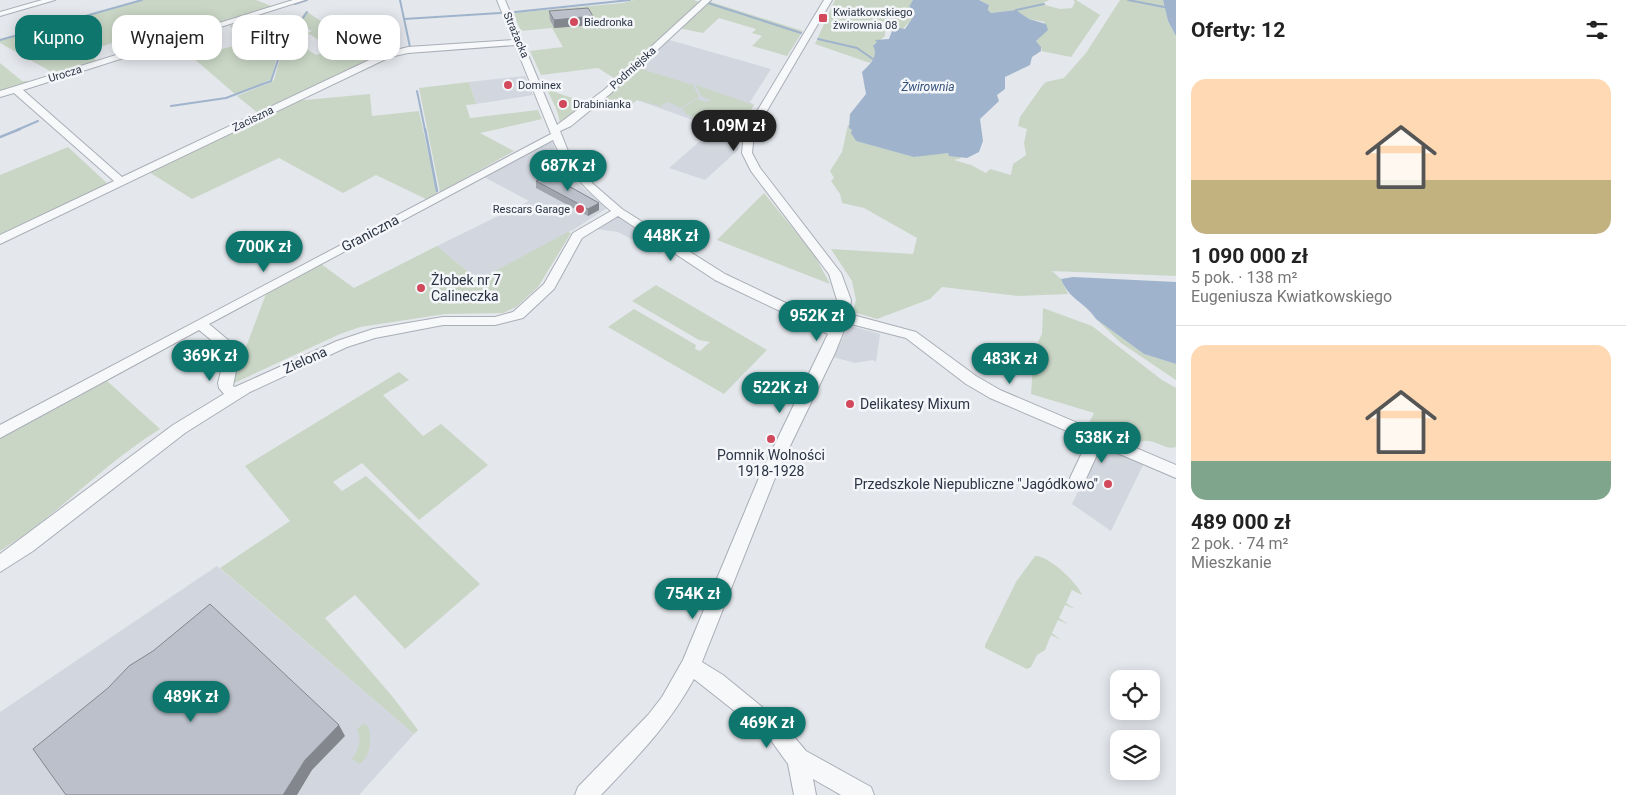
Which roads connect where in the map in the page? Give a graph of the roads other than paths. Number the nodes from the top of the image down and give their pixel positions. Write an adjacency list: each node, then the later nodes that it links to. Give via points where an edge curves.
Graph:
1 (51, 0): 6 (street)
2 (301, 0): 8 (street, Urocza)
3 (501, 0): 7 (street, Strażacka)
4 (707, 0): 10 (street, Podmiejska, via 600,98)
5 (828, 0): 15 (street, via 753,124 746,148 749,160 835,273 844,300)
6 (0, 14)
7 (519, 42): 10 (street, Strażacka); 11 (street, Zaciszna, via 408,50 387,55)
8 (16, 89): 9 (street, Urocza); 11 (street)
9 (0, 94)
10 (556, 133): 12 (street, Strażacka, via 564,153 581,177); 14 (street, Graniczna)
11 (121, 182): 13 (street, Zaciszna)
12 (618, 210): 15 (street, Strażacka, via 720,277); 16 (street, Zielona, via 577,236 549,286 518,315 495,321 443,321 372,334 342,344)
13 (0, 240)
14 (200, 324): 16 (street, via 233,350 234,358 224,383); 17 (street, Graniczna)
15 (839, 325): 18 (street, Strażacka, via 911,335 995,394); 22 (street, via 768,472)
16 (234, 394): 21 (street, Zielona, via 179,428)
17 (0, 432)
18 (1097, 437): 19 (street, Strażacka); 20 (street)
19 (1176, 472)
20 (1078, 478)
21 (0, 564)
22 (691, 666): 23 (street, via 716,682 777,732); 24 (street, via 655,722)
23 (798, 759): 25 (street); 26 (street)
24 (586, 795)
25 (805, 795)
26 (863, 795)

